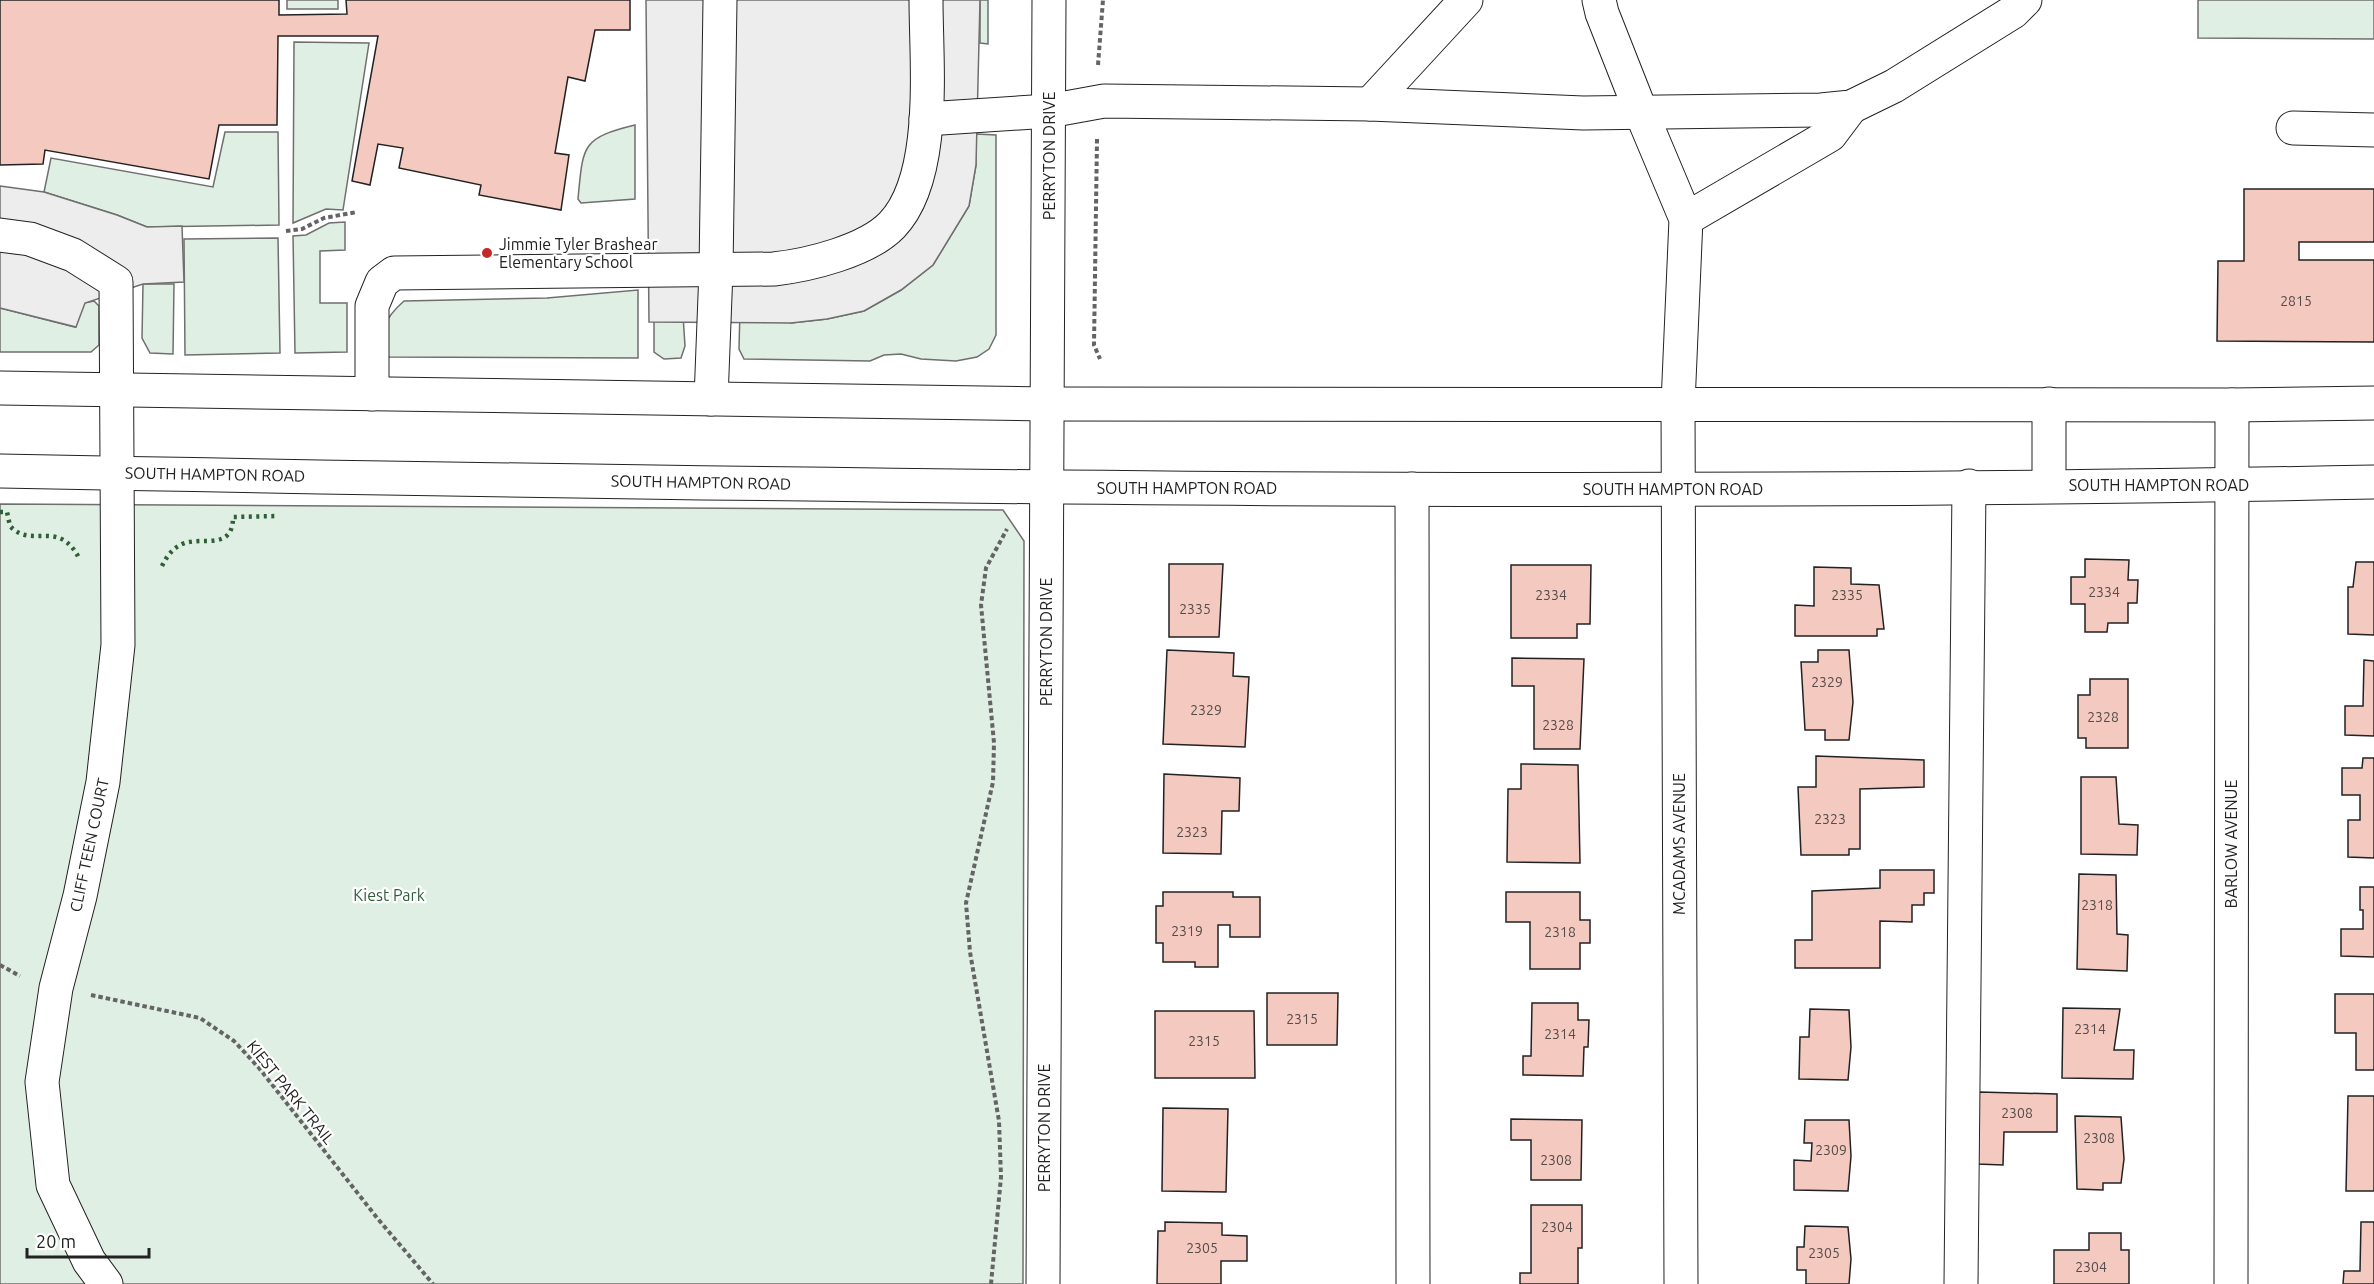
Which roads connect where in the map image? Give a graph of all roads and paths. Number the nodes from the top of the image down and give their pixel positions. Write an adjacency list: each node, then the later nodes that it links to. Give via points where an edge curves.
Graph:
1 (720, 0): 20 (main road)
2 (926, 0): 13 (main road)
3 (1049, 0): 11 (main road, PERRYTON DRIVE)
4 (1103, 0): 8 (path)
5 (1466, 0): 9 (main road)
6 (1599, 0): 12 (main road)
7 (2025, 0): 10 (main road, via 2013,12 1894,86)
8 (1097, 102): 9 (main road); 11 (main road); 21 (path, via 1094,345)
9 (1370, 104): 12 (main road)
10 (1851, 107): 12 (main road); 17 (main road, via 1830,135)
11 (1049, 111): 13 (main road); 27 (main road, PERRYTON DRIVE)
12 (1641, 112): 17 (main road)
13 (926, 119): 20 (main road, via 919,176 891,226 847,251 803,265)
14 (2293, 128): 15 (main road)
15 (2374, 130)
16 (357, 212): 18 (path)
17 (1686, 219): 28 (main road, MCADAMS AVENUE)
18 (286, 231)
19 (0, 235): 23 (main road, CLIFF TEEN COURT, via 30,239 73,255 116,282)
20 (716, 270): 24 (main road, via 394,273 382,282 372,306); 25 (main road)
21 (1100, 359)
22 (0, 388): 23 (main road)
23 (117, 390): 24 (main road); 32 (main road, CLIFF TEEN COURT)
24 (372, 394): 25 (main road)
25 (711, 399): 27 (main road)
26 (2374, 403): 30 (main road)
27 (1047, 404): 28 (main road); 37 (main road, PERRYTON DRIVE)
28 (1678, 404): 29 (main road); 39 (main road, MCADAMS AVENUE)
29 (2049, 404): 30 (main road); 34 (main road)
30 (2232, 405): 35 (main road, BARLOW AVENUE)
31 (0, 471): 32 (main road, SOUTH HAMPTON ROAD)
32 (117, 473): 37 (main road, SOUTH HAMPTON ROAD); 42 (main road, CLIFF TEEN COURT, via 118,645 103,782 56,988 42,1082 53,1185 89,1261)
33 (2374, 482): 35 (main road, SOUTH HAMPTON ROAD)
34 (2049, 485): 35 (main road, SOUTH HAMPTON ROAD); 36 (main road, SOUTH HAMPTON ROAD)
35 (2231, 485): 49 (main road, BARLOW AVENUE)
36 (1969, 486): 39 (main road, SOUTH HAMPTON ROAD); 48 (main road)
37 (1047, 487): 38 (main road, SOUTH HAMPTON ROAD); 45 (main road, PERRYTON DRIVE)
38 (1412, 489): 39 (main road, SOUTH HAMPTON ROAD); 46 (main road)
39 (1678, 490): 47 (main road, MCADAMS AVENUE)
40 (1011, 523): 44 (path, via 986,568 981,605 994,743 993,782 966,903 970,952 999,1121 1001,1177)
41 (88, 994): 43 (path, KIEST PARK TRAIL, via 200,1018 234,1041)
42 (106, 1284)
43 (433, 1284)
44 (991, 1284)
45 (1043, 1284)
46 (1413, 1284)
47 (1681, 1284)
48 (1961, 1284)
49 (2231, 1284)

